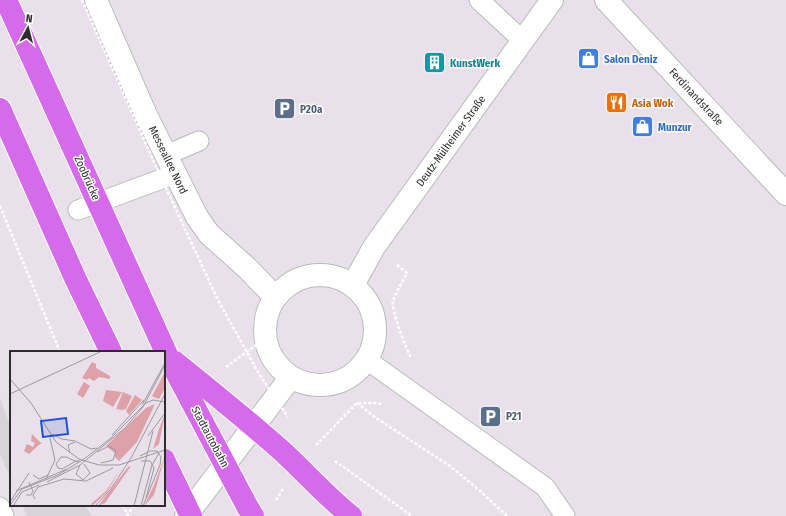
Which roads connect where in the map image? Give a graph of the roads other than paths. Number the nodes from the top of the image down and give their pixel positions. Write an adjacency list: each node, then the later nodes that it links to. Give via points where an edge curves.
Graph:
1 (6, 0): 16 (highway, Zoobrücke, bridge)
2 (96, 0): 9 (street, Messeallee Nord)
3 (479, 0): 6 (lane)
4 (552, 0): 6 (street, Deutz-Mülheimer Straße)
5 (606, 0): 11 (street, Ferdinandstraße)
6 (523, 41): 13 (street, Deutz-Mülheimer Straße, via 374,247)
7 (0, 109): 15 (highway)
8 (198, 141): 9 (lane)
9 (166, 155): 10 (street, Messeallee Nord)
10 (175, 174): 12 (lane); 14 (street, Messeallee Nord, via 197,217 210,234)
11 (786, 194)
12 (78, 210)
13 (352, 285): 14 (street, via 337,277 320,274 303,277 287,285); 17 (street, via 367,300 375,319 375,340)
14 (275, 297): 18 (street, via 267,312 266,342 271,356)
15 (111, 351)
16 (168, 357): 24 (highway, Stadtautobahn, bridge); 25 (highway, bridge, via 253,424)
17 (367, 360): 18 (street, via 355,373 341,381 324,385 307,383); 26 (lane, via 545,487)
18 (291, 377): 22 (street)
19 (165, 462): 23 (highway, bridge)
20 (0, 507): 21 (lane)
21 (4, 516)
22 (186, 516)
23 (191, 516)
24 (253, 516)
25 (351, 516)
26 (565, 516)

